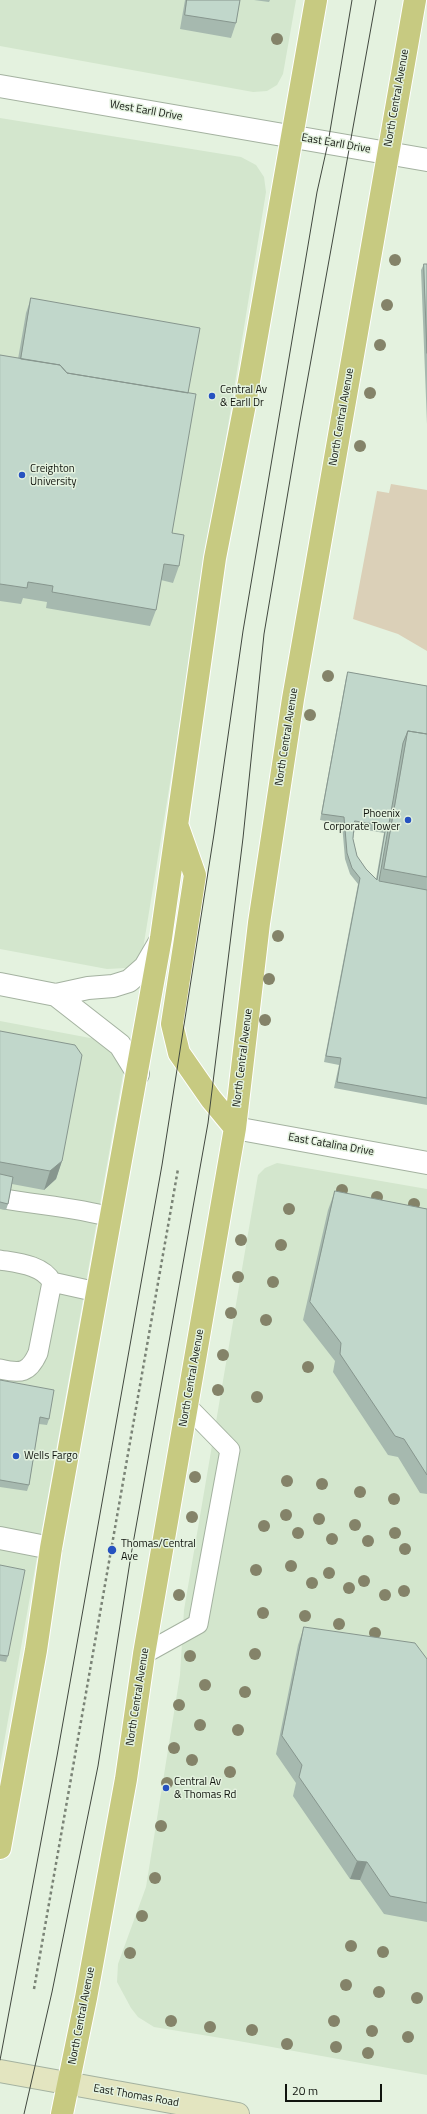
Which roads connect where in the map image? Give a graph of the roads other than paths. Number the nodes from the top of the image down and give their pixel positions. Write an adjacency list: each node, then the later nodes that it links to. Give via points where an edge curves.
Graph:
1 (316, 0): 4 (main road)
2 (415, 0): 5 (main road, North Central Avenue)
3 (0, 86): 4 (street, West Earll Drive)
4 (292, 136): 5 (street, East Earll Drive); 7 (main road, via 246,404 215,558)
5 (388, 153): 6 (street, East Earll Drive); 12 (main road, North Central Avenue, via 293,699 259,923)
6 (427, 160)
7 (177, 822): 8 (main road); 12 (main road, via 195,875 172,1024 179,1054)
8 (161, 938): 10 (street, via 145,967 129,981 113,986); 11 (main road)
9 (0, 984): 10 (street)
10 (56, 994): 11 (street, via 120,1045)
11 (138, 1074): 15 (main road)
12 (235, 1128): 13 (street, East Catalina Drive); 20 (main road, North Central Avenue)
13 (427, 1163)
14 (0, 1198): 15 (lane, via 38,1205 73,1207)
15 (111, 1217): 18 (main road)
16 (0, 1260): 17 (lane, via 41,1270)
17 (52, 1282): 18 (lane); 19 (lane, via 34,1363 25,1371)
18 (97, 1292): 22 (main road)
19 (0, 1369)
20 (187, 1406): 23 (main road, North Central Avenue); 23 (lane, via 230,1450 198,1624)
21 (0, 1538): 22 (street)
22 (51, 1548): 24 (main road, via 36,1650)
23 (144, 1654): 26 (main road, North Central Avenue, via 126,1779)
24 (0, 1848)
25 (0, 2071): 26 (main road, East Thomas Road)
26 (68, 2083): 27 (main road, North Central Avenue); 28 (main road, East Thomas Road)
27 (62, 2114)
28 (238, 2114)

